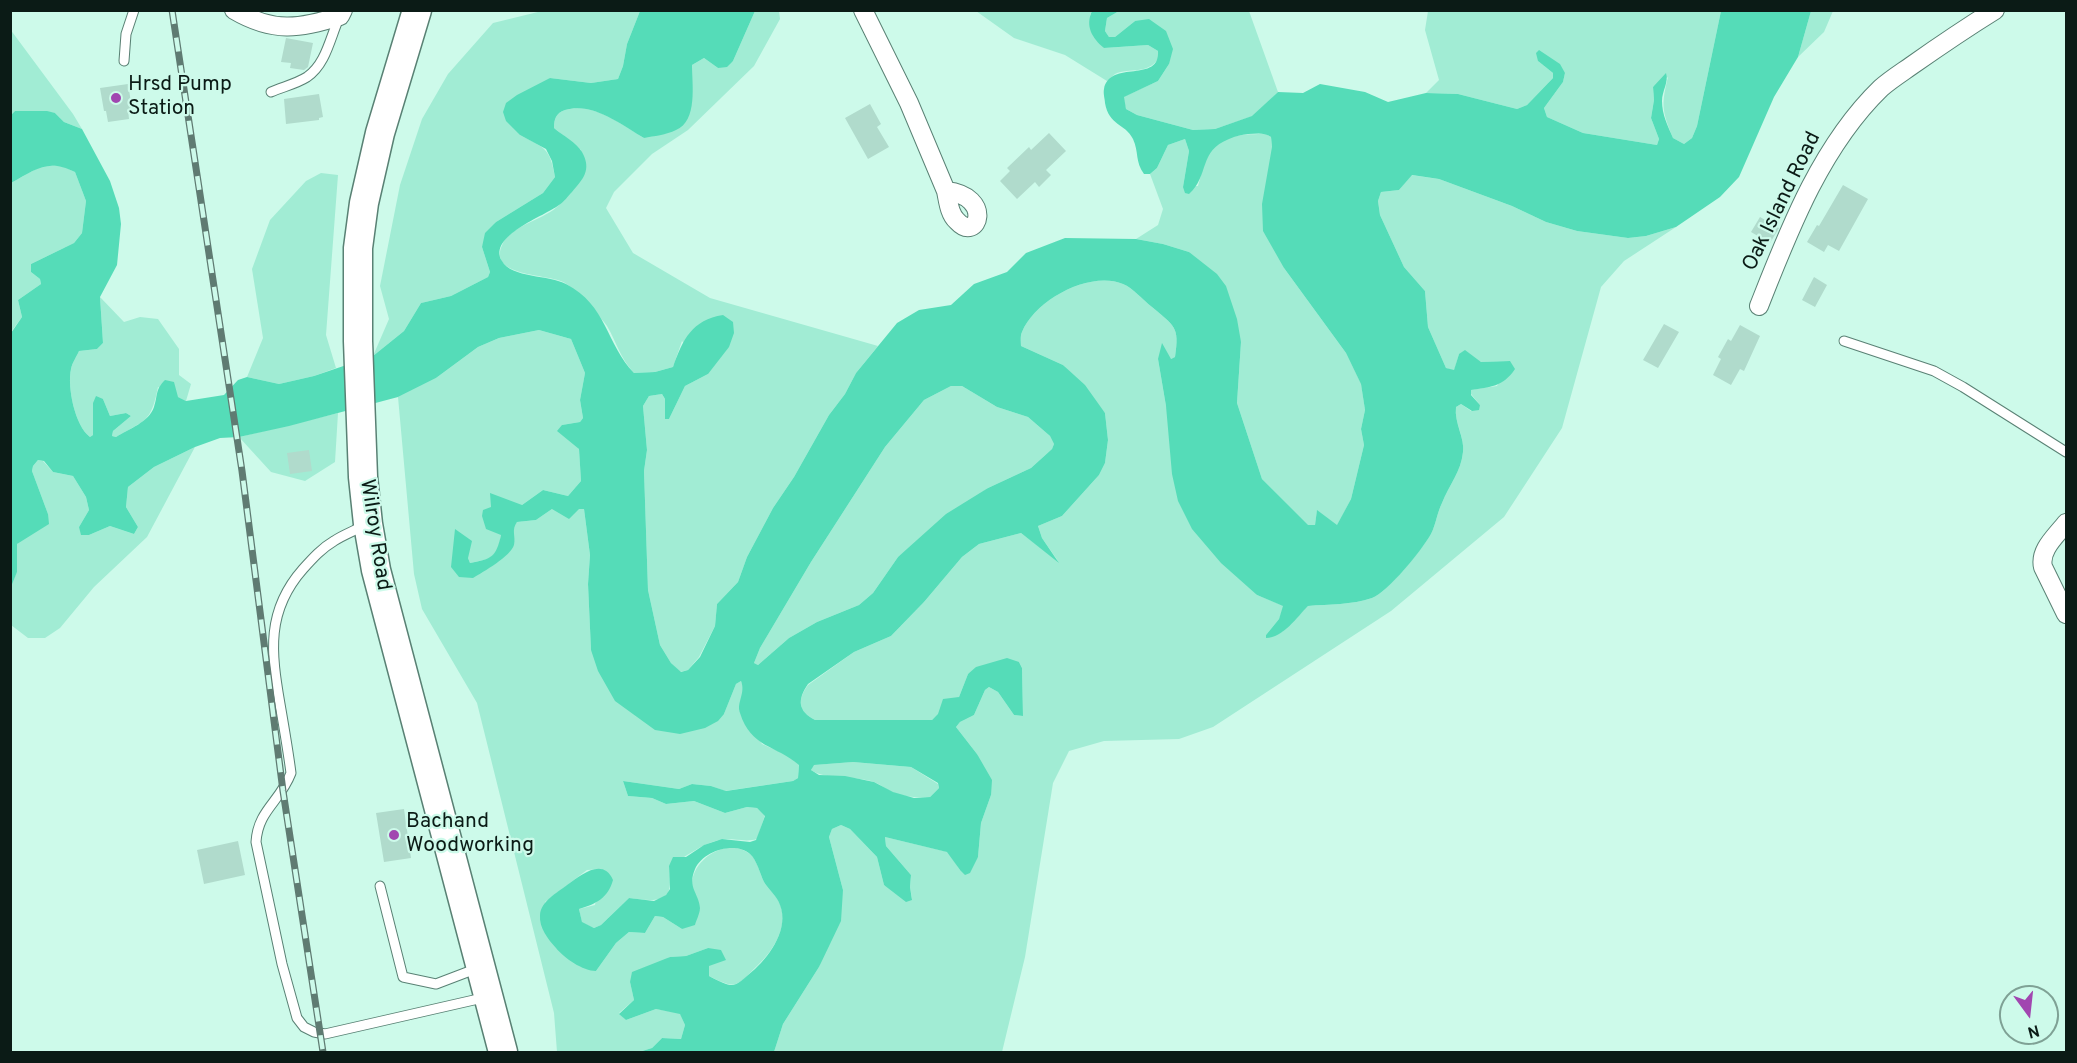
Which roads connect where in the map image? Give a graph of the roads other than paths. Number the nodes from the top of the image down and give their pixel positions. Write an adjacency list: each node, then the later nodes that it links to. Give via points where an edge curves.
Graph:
1 (134, 10): 7 (lane, via 126,34)
2 (234, 10): 6 (street, via 267,24 291,27 310,26)
3 (417, 10): 14 (main road, Wilroy Road, via 380,133 358,248 361,429)
4 (863, 10): 9 (street)
5 (1995, 10): 10 (street, Oak Island Road, via 1883,86 1854,117 1823,165 1785,241)
6 (342, 13): 8 (lane, via 314,71)
7 (124, 61)
8 (271, 92)
9 (946, 190)
10 (1759, 306)
11 (1844, 341): 12 (lane, via 1934,371)
12 (2067, 452)
13 (2067, 523): 15 (street, via 2041,560)
14 (368, 524): 17 (main road, Wilroy Road, via 379,581); 18 (lane, via 314,556 281,603 275,625 274,670 291,773 285,788 263,814 256,842 282,964 297,1018 304,1027 325,1034)
15 (2066, 614)
16 (380, 886): 17 (lane, via 403,976 436,984)
17 (480, 967): 18 (main road, Wilroy Road)
18 (488, 997): 19 (main road, Wilroy Road)
19 (502, 1053)

